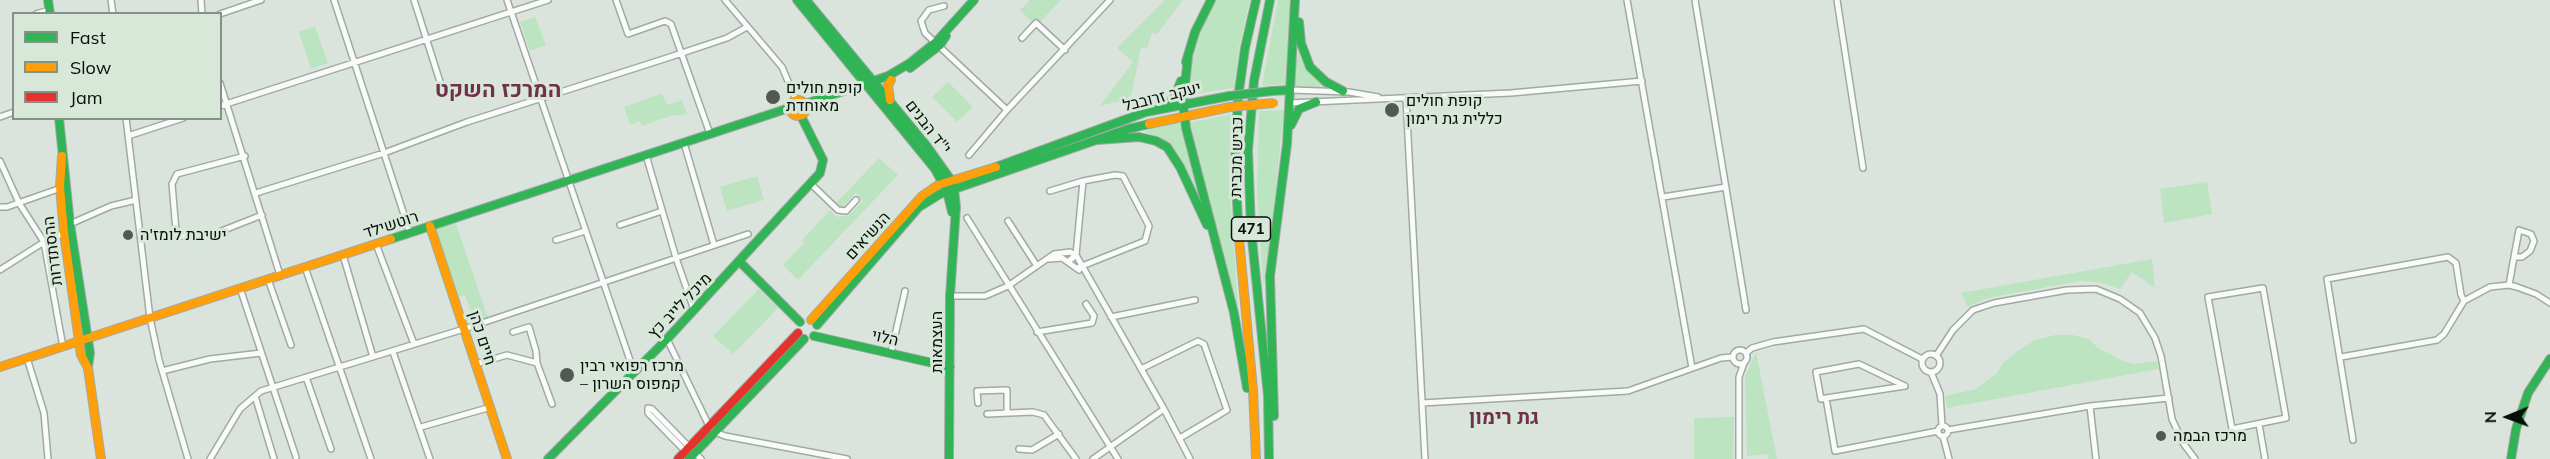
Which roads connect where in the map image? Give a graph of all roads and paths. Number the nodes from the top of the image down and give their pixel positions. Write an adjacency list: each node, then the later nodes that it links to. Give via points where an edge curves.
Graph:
1 (261, 0): 21 (street)
2 (334, 0): 29 (street)
3 (414, 0): 24 (street)
4 (507, 0): 20 (street)
5 (548, 0): 20 (street)
6 (616, 0): 27 (street, via 628,34 665,21 671,24)
7 (724, 0): 22 (street)
8 (797, 0): 30 (main road)
9 (806, 0): 33 (main road)
10 (974, 0): 25 (main road)
11 (1110, 0): 26 (street)
12 (1211, 0): 28 (main road)
13 (1256, 0): 189 (main road, כביש מכבית / 471, via 1238,98 1235,166)
14 (1270, 0): 214 (main road, כביש מכבית / 471, via 1256,70 1248,150 1251,229 1268,396)
15 (1297, 0): 37 (main road); 38 (main road, via 1306,60 1320,78)
16 (1627, 0): 32 (street)
17 (1695, 0): 76 (street)
18 (1837, 0): 69 (street)
19 (944, 6): 25 (street, via 929,10 921,21 925,33)
20 (511, 12): 24 (street); 40 (street)
21 (222, 13)
22 (747, 27): 27 (street); 42 (street, via 782,67)
23 (1022, 38): 26 (street, via 1036,23)
24 (426, 40): 29 (street); 35 (street)
25 (938, 43): 31 (main road, via 915,65); 33 (main road); 52 (street)
26 (1065, 50): 52 (street)
27 (683, 53): 40 (street); 58 (street)
28 (1188, 57): 45 (main road); 51 (main road, via 1176,95)
29 (354, 63): 47 (street); 63 (street)
30 (860, 75): 33 (main road); 34 (main road, via 861,82)
31 (891, 80): 33 (main road); 43 (main road)
32 (1642, 81): 39 (street, יעקב זרובבל); 82 (street)
33 (872, 84): 34 (main road); 43 (main road, י''ד הבנים); 49 (main road); 68 (main road, י''ד הבנים)
34 (856, 86): 49 (main road)
35 (442, 88)
36 (222, 89): 47 (street)
37 (1290, 90): 38 (street, יעקב זרובבל); 45 (main road, יעקב זרובבל, bridge); 46 (main road)
38 (1343, 92): 41 (street, יעקב זרובבל)
39 (1406, 98): 41 (street, יעקב זרובבל); 173 (street)
40 (541, 99): 63 (street); 71 (street)
41 (1388, 99): 44 (street, יעקב זרובבל)
42 (796, 100): 49 (main road); 50 (main road)
43 (890, 101): 68 (main road, י''ד הבנים)
44 (1316, 102): 46 (street, יעקב זרובבל); 60 (main road, via 1296,112)
45 (1184, 103): 51 (main road, יעקב זרובבל); 54 (main road)
46 (1289, 103): 54 (main road, יעקב זרובבל, bridge, via 1230,107); 60 (main road)
47 (227, 104): 48 (street); 66 (street)
48 (222, 105)
49 (806, 106): 53 (main road)
50 (789, 108): 53 (main road, via 793,115); 58 (main road, רוטשילד)
51 (1163, 108): 70 (main road, יעקב זרובבל)
52 (1007, 110): 65 (street)
53 (801, 116): 74 (main road, מיכל לייב כץ, via 824,166)
54 (1184, 116): 61 (main road, יעקב זרובבל); 111 (main road)
55 (59, 120): 78 (main road, ההסתדרות)
56 (126, 120): 59 (street)
57 (177, 120): 59 (street)
58 (710, 134): 62 (main road, רוטשילד)
59 (128, 136): 83 (street)
60 (1287, 136): 214 (main road, via 1270,276 1274,409)
61 (1097, 140): 75 (main road, יעקב זרובבל); 111 (main road, via 1139,137 1156,141 1171,151 1195,196)
62 (684, 143): 64 (main road, רוטשילד); 103 (street)
63 (384, 153): 81 (street); 98 (street)
64 (646, 155): 71 (main road, רוטשילד); 88 (street)
65 (969, 155)
66 (245, 156): 81 (street); 89 (street, via 175,176 172,184 176,231 192,238)
67 (0, 161): 85 (street)
68 (938, 168): 70 (main road); 72 (main road, י''ד הבנים); 77 (main road)
69 (1863, 168)
70 (969, 175): 72 (main road, יעקב זרובבל)
71 (568, 181): 94 (main road, רוטשילד); 96 (street)
72 (947, 181): 77 (main road, הנשיאים); 79 (main road, י''ד הבנים)
73 (1083, 181): 80 (street); 105 (street); 114 (street, via 1123,177 1149,226 1145,240)
74 (812, 184): 84 (street, via 838,210 846,211); 110 (main road, מיכל לייב כץ)
75 (967, 185): 79 (main road, יעקב זרובבל); 87 (main road)
76 (1726, 187): 82 (street); 129 (street)
77 (931, 188): 133 (main road, הנשיאים)
78 (64, 190): 85 (street); 92 (main road, ההסתדרות); 97 (main road, ההסתדרות)
79 (951, 190): 87 (main road, העצמאות); 95 (main road, העצמאות); 133 (main road, הנשיאים, via 919,207)
80 (1050, 190)
81 (256, 193): 89 (street)
82 (1663, 198): 162 (street)
83 (136, 200): 92 (street); 131 (street)
84 (856, 200)
85 (19, 203): 86 (street); 101 (street)
86 (0, 207)
87 (956, 207): 95 (main road, העצמאות)
88 (662, 211): 93 (street); 107 (street)
89 (262, 215): 116 (street)
90 (968, 218): 120 (street)
91 (1008, 221): 112 (street)
92 (70, 224): 140 (main road, ההסתדרות)
93 (620, 225)
94 (430, 226): 98 (main road, רוטשילד); 134 (main road, חיים כהן)
95 (953, 226): 123 (main road, העצמאות)
96 (585, 231): 100 (street); 118 (street)
97 (64, 233): 101 (street); 140 (main road, ההסתדרות)
98 (410, 233): 102 (main road, רוטשילד)
99 (748, 234): 103 (street)
100 (556, 240)
101 (44, 242): 115 (street); 143 (street)
102 (376, 244): 104 (main road, רוטשילד); 141 (street)
103 (714, 245): 107 (street)
104 (343, 255): 113 (main road, רוטשילד); 149 (street)
105 (1076, 255): 108 (street, via 1062,252); 109 (street); 114 (street)
106 (2514, 257): 106 (street, via 2519,230 2531,234 2533,246 2527,255); 119 (street)
107 (676, 258): 118 (street); 128 (street)
108 (1045, 260): 109 (street); 112 (street)
109 (1069, 261): 114 (street)
110 (740, 262): 128 (main road, מיכל לייב כץ); 132 (main road)
111 (1222, 265): 189 (main road, via 1240,339)
112 (1037, 266): 120 (street)
113 (306, 267): 116 (main road, רוטשילד); 160 (street)
114 (1080, 267): 130 (street)
115 (0, 270)
116 (280, 275): 117 (main road, רוטשילד)
117 (268, 279): 121 (main road, רוטשילד); 142 (street)
118 (603, 282): 134 (street); 164 (street)
119 (2509, 285): 125 (street, via 2490,287); 126 (street)
120 (1008, 286): 123 (street, via 985,296); 136 (street)
121 (240, 288): 131 (main road, רוטשילד); 145 (street)
122 (905, 291): 146 (street)
123 (950, 296): 159 (main road, העצמאות)
124 (1195, 300): 130 (street)
125 (2464, 300): 150 (street, via 2437,340); 150 (street, via 2452,258 2327,279)
126 (2550, 303)
127 (1086, 304): 136 (street, via 1094,316 1092,323)
128 (694, 310): 139 (main road, מיכל לייב כץ)
129 (1746, 310)
130 (1112, 317): 161 (street)
131 (150, 318): 140 (main road, רוטשילד); 163 (street)
132 (800, 322): 133 (main road); 137 (main road, via 797,327)
133 (814, 322): 138 (main road)
134 (464, 329): 141 (street); 157 (main road, חיים כהן)
135 (513, 332): 155 (street, via 529,327)
136 (1037, 332): 190 (street)
137 (801, 336): 138 (main road); 183 (main road)
138 (814, 336): 146 (main road, הלוי)
139 (668, 339): 164 (main road, מיכל לייב כץ); 183 (street)
140 (83, 340): 143 (main road, רוטשילד); 198 (main road, via 81,355 88,368)
141 (414, 344): 144 (street)
142 (291, 345)
143 (63, 346): 151 (main road, רוטשילד)
144 (393, 352): 149 (street); 182 (street)
145 (261, 353): 163 (street, via 210,359); 168 (street)
146 (891, 353): 159 (main road, הלוי)
147 (1746, 353): 152 (street, via 1773,342 1864,329); 154 (street, via 1737,351); 156 (street)
148 (1936, 356): 152 (street, via 1929,354); 165 (street, via 1939,365); 171 (street, via 1953,330 1973,310 2067,290 2096,289 2140,313 2155,338)
149 (373, 357): 160 (street)
150 (2341, 357): 188 (street)
151 (27, 358): 158 (main road, רוטשילד); 197 (street, via 44,413)
152 (1922, 359): 165 (street, via 1923,368)
153 (2550, 359): 220 (main road, via 2528,393)
154 (1734, 360): 156 (street); 162 (street, via 1721,358); 167 (street)
155 (537, 363): 157 (street, via 507,355); 174 (street)
156 (1744, 363): 167 (street)
157 (476, 364): 176 (main road, חיים כהן)
158 (0, 367)
159 (950, 367): 208 (main road, העצמאות)
160 (339, 368): 166 (street); 202 (street)
161 (1142, 369): 177 (street); 187 (street, via 1198,341 1204,344 1227,410)
162 (1692, 369): 173 (street, via 1628,391)
163 (162, 371): 199 (street)
164 (634, 372): 205 (main road, מיכל לייב כץ)
165 (1931, 372): 181 (street, via 1940,394)
166 (306, 377): 168 (street); 191 (street)
167 (1739, 377): 216 (street)
168 (272, 387): 169 (street); 195 (street)
169 (255, 396): 200 (street, via 240,409); 201 (street)
170 (1826, 398): 170 (street, via 1894,387 1905,386 1859,364 1816,372 1821,399); 186 (street, via 1835,451)
171 (2169, 398): 175 (street); 218 (street, via 2172,419)
172 (978, 403): 178 (street, via 977,391 1007,390)
173 (1422, 403): 215 (street)
174 (552, 404)
175 (2090, 406): 184 (street); 196 (street)
176 (491, 407): 182 (street); 204 (main road, חיים כהן)
177 (1164, 408): 187 (street); 190 (street)
178 (1007, 413): 179 (street); 185 (street, via 1044,415)
179 (987, 414)
180 (2259, 424): 180 (street, via 2286,418 2263,288 2208,297 2232,429); 219 (street)
181 (1942, 426): 184 (street); 186 (street)
182 (421, 427): 203 (street)
183 (715, 428): 193 (main road); 194 (street, via 725,436)
184 (1948, 430): 186 (street)
185 (1059, 434): 192 (street, via 1032,450); 209 (street)
186 (1941, 434): 217 (street)
187 (1180, 438): 212 (street)
188 (2353, 440)
189 (1256, 441): 213 (main road, כביש מכבית / 471)
190 (1111, 447): 210 (street); 211 (street)
191 (331, 449)
192 (1019, 449)
193 (692, 455): 193 (street, via 652,409 648,408 648,413); 206 (main road)
194 (820, 456): 207 (street)
195 (296, 457)
196 (2096, 458)
197 (48, 459)
198 (101, 459)
199 (188, 459)
200 (210, 459)
201 (274, 459)
202 (370, 459)
203 (430, 459)
204 (507, 459)
205 (548, 459)
206 (678, 459)
207 (847, 459)
208 (949, 459)
209 (1076, 459)
210 (1093, 459)
211 (1118, 459)
212 (1190, 459)
213 (1256, 459)
214 (1269, 459)
215 (1425, 459)
216 (1739, 459)
217 (1949, 459)
218 (2195, 459)
219 (2265, 459)
220 (2511, 459)

